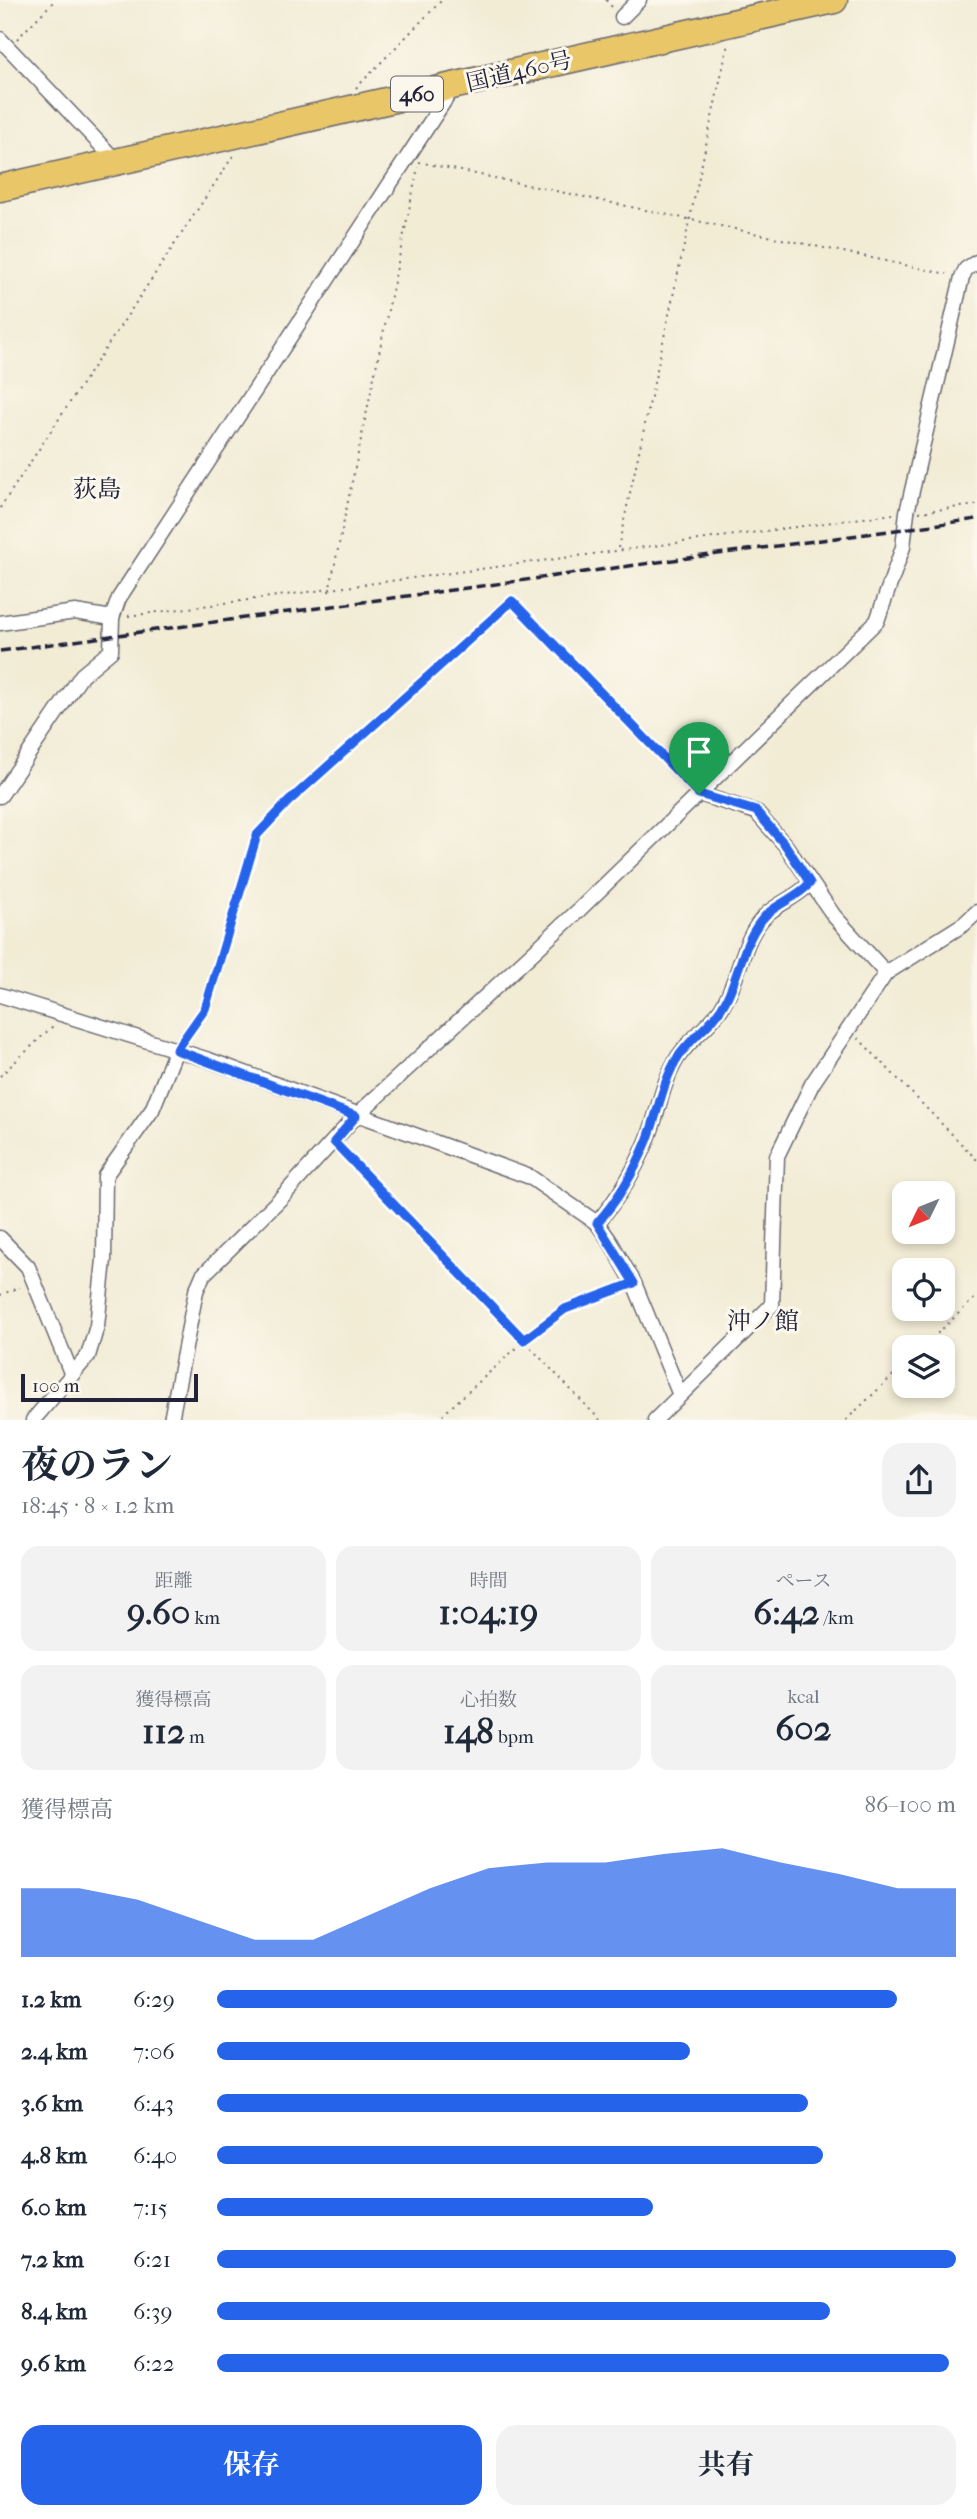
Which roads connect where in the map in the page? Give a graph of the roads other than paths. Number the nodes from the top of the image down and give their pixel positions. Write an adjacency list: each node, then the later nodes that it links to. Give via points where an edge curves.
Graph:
1 (639, 0): 3 (street)
2 (834, 0): 5 (highway, 国道460号 / 460)
3 (622, 16)
4 (4, 44): 6 (street)
5 (454, 86): 6 (highway, 国道460号 / 460); 9 (street, via 412,161 118,598)
6 (117, 162): 7 (highway, 国道460号 / 460)
7 (0, 188)
8 (977, 262): 11 (street, via 962,277 907,512 903,547 877,621)
9 (112, 618): 10 (street, via 75,612); 12 (street, via 111,650 82,675)
10 (0, 623)
11 (699, 794): 13 (street, via 756,811); 18 (street)
12 (0, 796)
13 (810, 883): 15 (street); 19 (street, via 767,914 752,933 726,1002 679,1055 646,1142 614,1204)
14 (977, 912): 15 (street)
15 (886, 973): 22 (street, via 812,1084 777,1156 772,1305)
16 (0, 995): 17 (street)
17 (176, 1050): 18 (street); 21 (street, via 152,1110 105,1176 97,1326 88,1356)
18 (356, 1116): 19 (street, via 447,1144 530,1177); 24 (street, via 203,1275)
19 (597, 1223): 22 (street, via 634,1283)
20 (0, 1238): 21 (street, via 28,1267)
21 (72, 1375): 23 (street)
22 (680, 1395): 25 (street)
23 (33, 1420)
24 (170, 1420)
25 (655, 1420)

